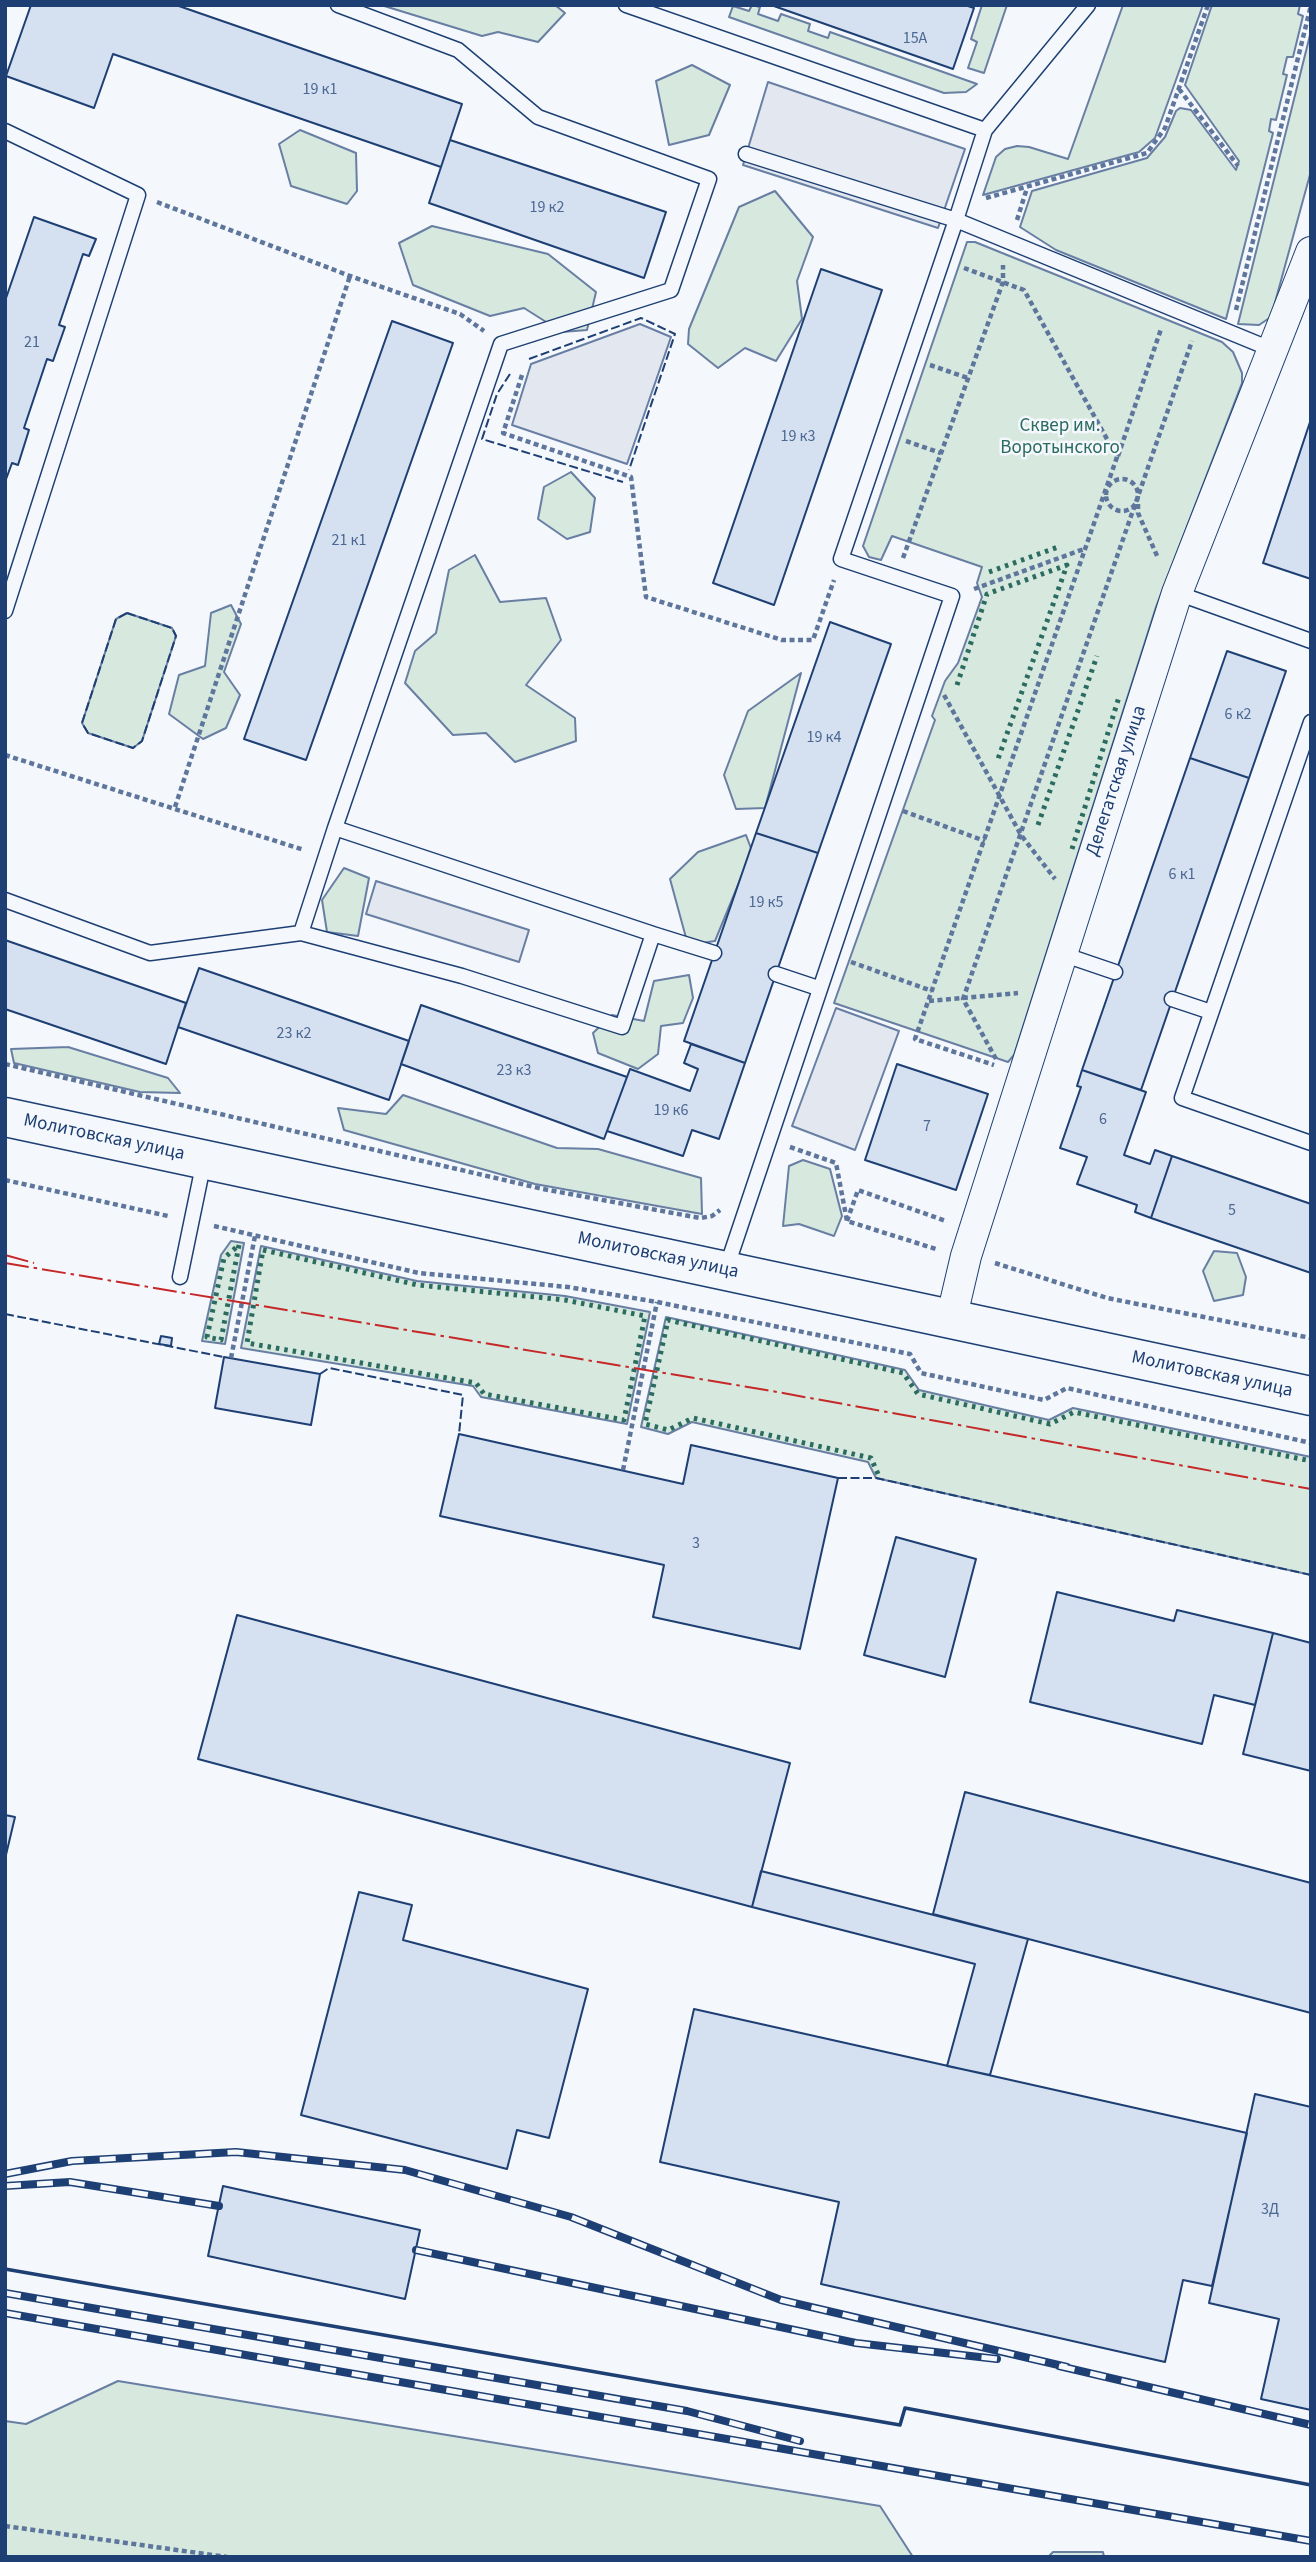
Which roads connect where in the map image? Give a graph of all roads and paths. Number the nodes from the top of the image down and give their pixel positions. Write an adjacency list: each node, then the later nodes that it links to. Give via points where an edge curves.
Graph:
1 (338, 5): 25 (lane, via 458,50 538,117 709,179 671,290)
2 (626, 5): 7 (lane)
3 (1088, 5): 7 (lane)
4 (1208, 5): 6 (path)
5 (1311, 5): 23 (path)
6 (1179, 89): 10 (path); 11 (path, via 1165,128 1147,153)
7 (985, 130): 13 (lane)
8 (5, 131): 12 (lane)
9 (746, 154): 14 (lane)
10 (1238, 166)
11 (1027, 188): 13 (path); 15 (path)
12 (138, 194): 19 (path); 40 (lane)
13 (961, 204): 14 (lane)
14 (956, 219): 23 (lane); 27 (lane)
15 (1016, 224)
16 (965, 259): 20 (path, via 962,267)
17 (1015, 264): 20 (path, via 1003,259)
18 (1309, 266): 26 (street, Делегатская улица)
19 (351, 276): 25 (path, via 460,314); 47 (path)
20 (1003, 282): 29 (path); 32 (path, via 1024,290)
21 (1172, 329): 32 (path, via 1162,324)
22 (1183, 333): 24 (path)
23 (1230, 333): 24 (path, via 1226,350); 26 (lane)
24 (1194, 337): 34 (path)
25 (501, 344): 48 (lane)
26 (1273, 350): 38 (street, Делегатская улица)
27 (909, 358): 29 (path); 30 (lane)
28 (522, 375): 36 (path, via 503,433 631,477 646,597 782,640 813,640)
29 (968, 378): 31 (path)
30 (884, 433): 31 (path); 36 (lane)
31 (942, 453): 37 (path)
32 (1117, 457): 33 (path)
33 (1107, 490): 34 (path, via 1117,480 1127,480 1135,486); 34 (path, via 1109,505 1117,511 1128,510); 35 (path)
34 (1137, 500): 38 (path, via 1138,513); 49 (path)
35 (1085, 549): 39 (path); 45 (path)
36 (841, 559): 37 (lane)
37 (896, 578): 39 (lane)
38 (1177, 593): 41 (lane); 53 (street, Делегатская улица)
39 (952, 596): 42 (lane)
40 (5, 611)
41 (1311, 640)
42 (929, 666): 45 (path); 46 (lane)
43 (1311, 722): 67 (lane)
44 (5, 755): 47 (path)
45 (999, 798): 49 (path); 50 (path)
46 (882, 804): 50 (path); 58 (lane)
47 (175, 807): 51 (path)
48 (335, 828): 51 (lane); 55 (lane)
49 (1021, 835): 53 (path); 64 (path)
50 (985, 841): 63 (path)
51 (325, 857): 54 (lane)
52 (5, 900): 54 (lane, via 150,953)
53 (1077, 906): 57 (street, Делегатская улица)
54 (301, 933): 55 (lane, via 462,976 622,1027)
55 (653, 934): 56 (lane)
56 (715, 953)
57 (1062, 954): 59 (lane); 62 (street, Делегатская улица)
58 (830, 955): 61 (lane); 63 (path)
59 (1115, 972)
60 (776, 974): 61 (lane)
61 (818, 988): 70 (lane)
62 (1050, 989): 64 (path); 79 (street, Делегатская улица)
63 (932, 991): 66 (path)
64 (963, 999): 66 (path); 66 (path, via 1000,1067 915,1039)
65 (1172, 999): 67 (lane)
66 (929, 1001)
67 (1211, 1012): 71 (lane, via 1182,1098)
68 (5, 1064): 74 (path, via 543,1189 700,1218 712,1216)
69 (5, 1117): 72 (street, Молитовская улица)
70 (768, 1140): 76 (path, via 836,1163); 80 (lane)
71 (1311, 1143)
72 (204, 1159): 75 (lane); 80 (street, Молитовская улица)
73 (5, 1180): 75 (path)
74 (726, 1205)
75 (191, 1221): 78 (path); 81 (lane)
76 (846, 1221): 77 (path, via 858,1190); 79 (path)
77 (951, 1222)
78 (255, 1236): 82 (path, via 419,1273 568,1287); 85 (path)
79 (966, 1256): 83 (street, Делегатская улица); 84 (path, via 1107,1298)
80 (726, 1271): 83 (street, Молитовская улица)
81 (180, 1277)
82 (657, 1302): 87 (path, via 897,1350 910,1354 920,1373 1044,1400 1068,1388); 88 (path)
83 (951, 1320): 86 (street, Молитовская улица)
84 (1311, 1338)
85 (231, 1358)
86 (1311, 1396)
87 (1311, 1443)
88 (622, 1470)
89 (5, 2526): 90 (path)
90 (227, 2557)

